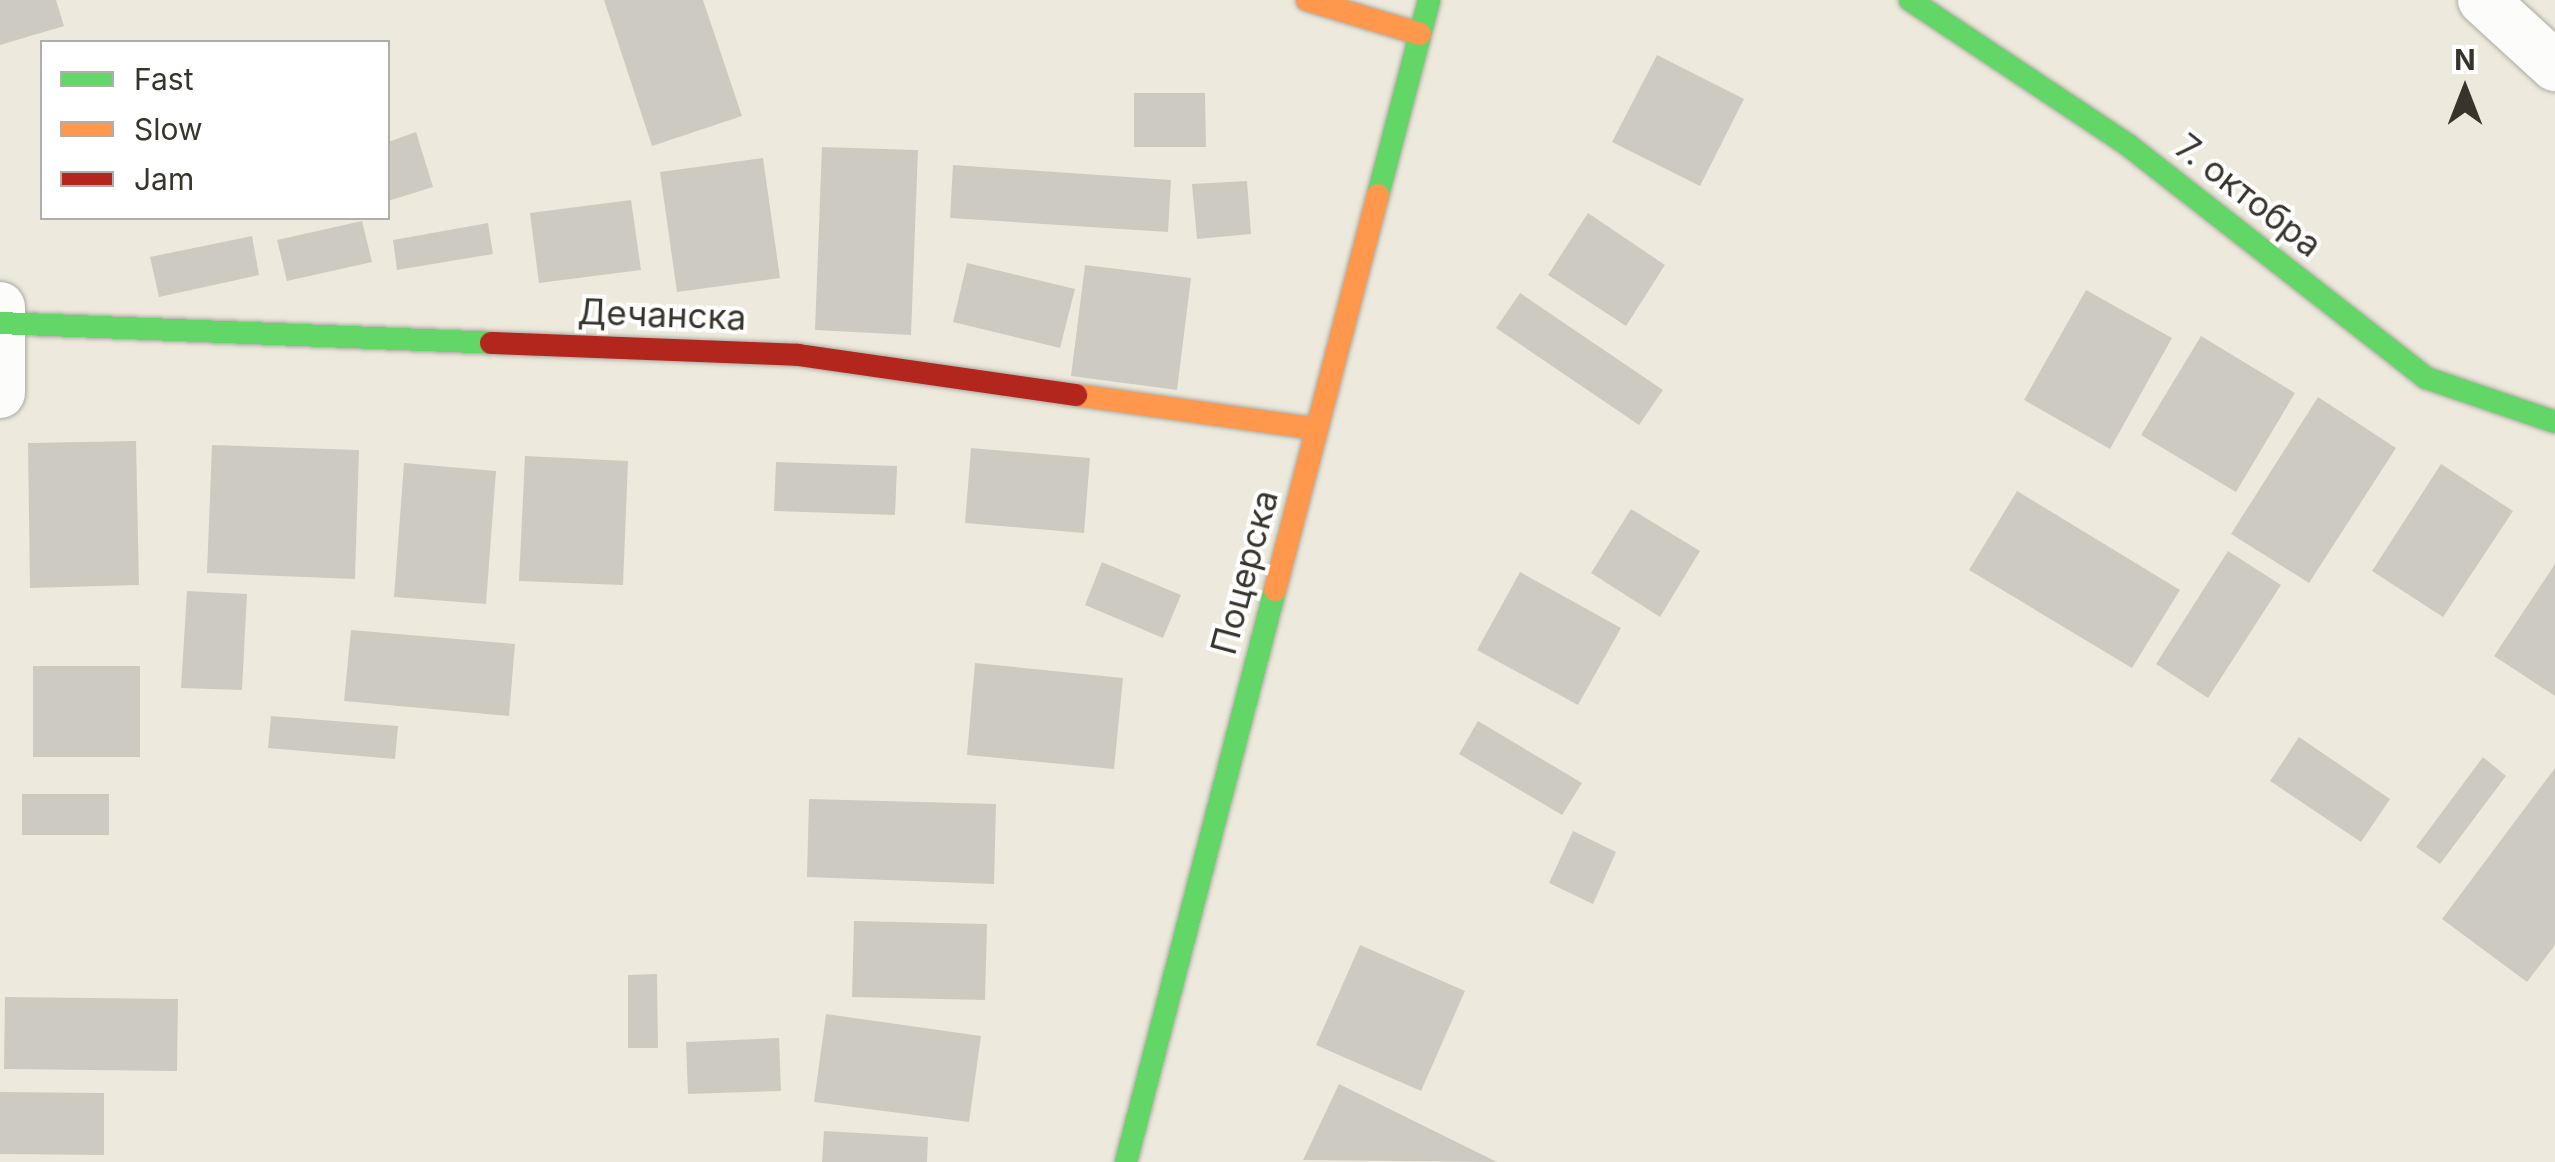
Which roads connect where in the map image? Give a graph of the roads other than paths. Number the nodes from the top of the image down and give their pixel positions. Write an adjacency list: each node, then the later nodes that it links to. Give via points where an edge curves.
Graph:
1 (1308, 0): 5 (street)
2 (1429, 0): 5 (street, Поцерска)
3 (1910, 0): 9 (street, 7. октобра, via 2128,144 2426,378)
4 (2483, 0): 6 (street)
5 (1420, 34): 10 (street, Поцерска)
6 (2555, 66)
7 (2, 318): 8 (street); 10 (street, Дечанска, via 798,354)
8 (0, 393)
9 (2555, 422)
10 (1317, 429): 11 (street, Поцерска)
11 (1126, 1162)

